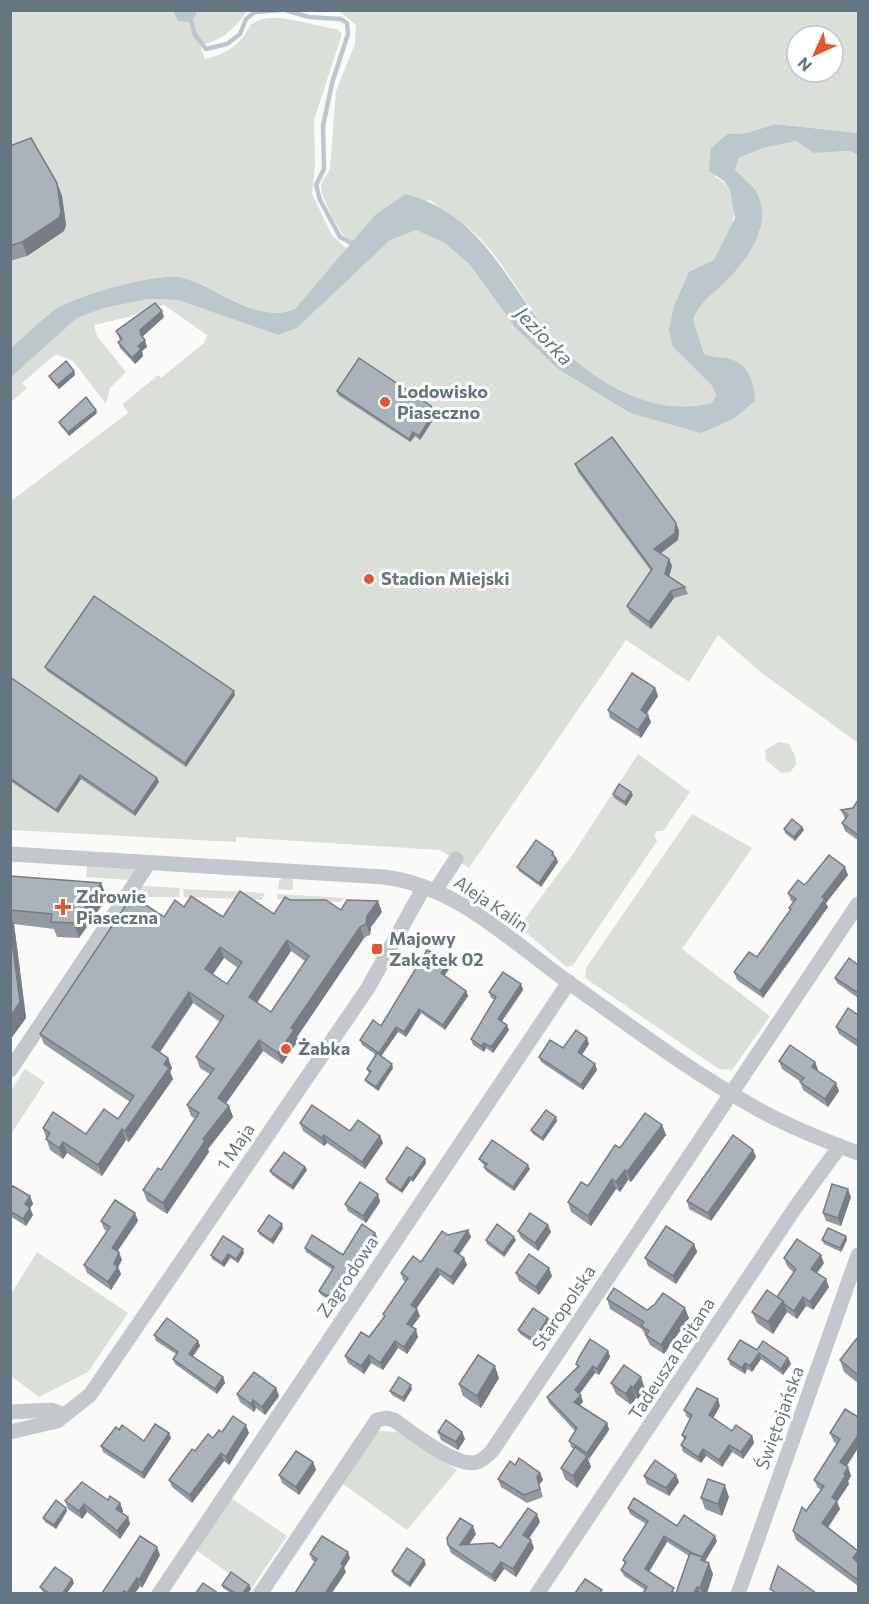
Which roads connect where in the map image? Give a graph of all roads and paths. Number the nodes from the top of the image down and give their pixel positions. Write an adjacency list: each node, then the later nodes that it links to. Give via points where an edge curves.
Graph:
1 (10, 854): 3 (street, Aleja Kalin)
2 (456, 859): 4 (street, 1 Maja)
3 (148, 864): 4 (street, Aleja Kalin, via 384,877); 7 (street)
4 (430, 889): 6 (street, Aleja Kalin, via 460,903); 13 (street, 1 Maja, via 368,988 90,1395)
5 (858, 904): 8 (street, Staropolska)
6 (569, 982): 8 (street, Aleja Kalin); 15 (street, Zagrodowa)
7 (10, 1070)
8 (730, 1094): 9 (street, Aleja Kalin, via 780,1121); 16 (street, Staropolska, via 492,1451 477,1462 464,1463 394,1420 377,1420)
9 (840, 1146): 10 (street, Aleja Kalin); 17 (street, Tadeusza Rejtana)
10 (858, 1153)
11 (858, 1255): 18 (street, Świętojańska)
12 (10, 1412): 13 (street, via 51,1410)
13 (63, 1414): 14 (street, 1 Maja, via 57,1422)
14 (10, 1432)
15 (159, 1593)
16 (260, 1593)
17 (537, 1593)
18 (738, 1593)

